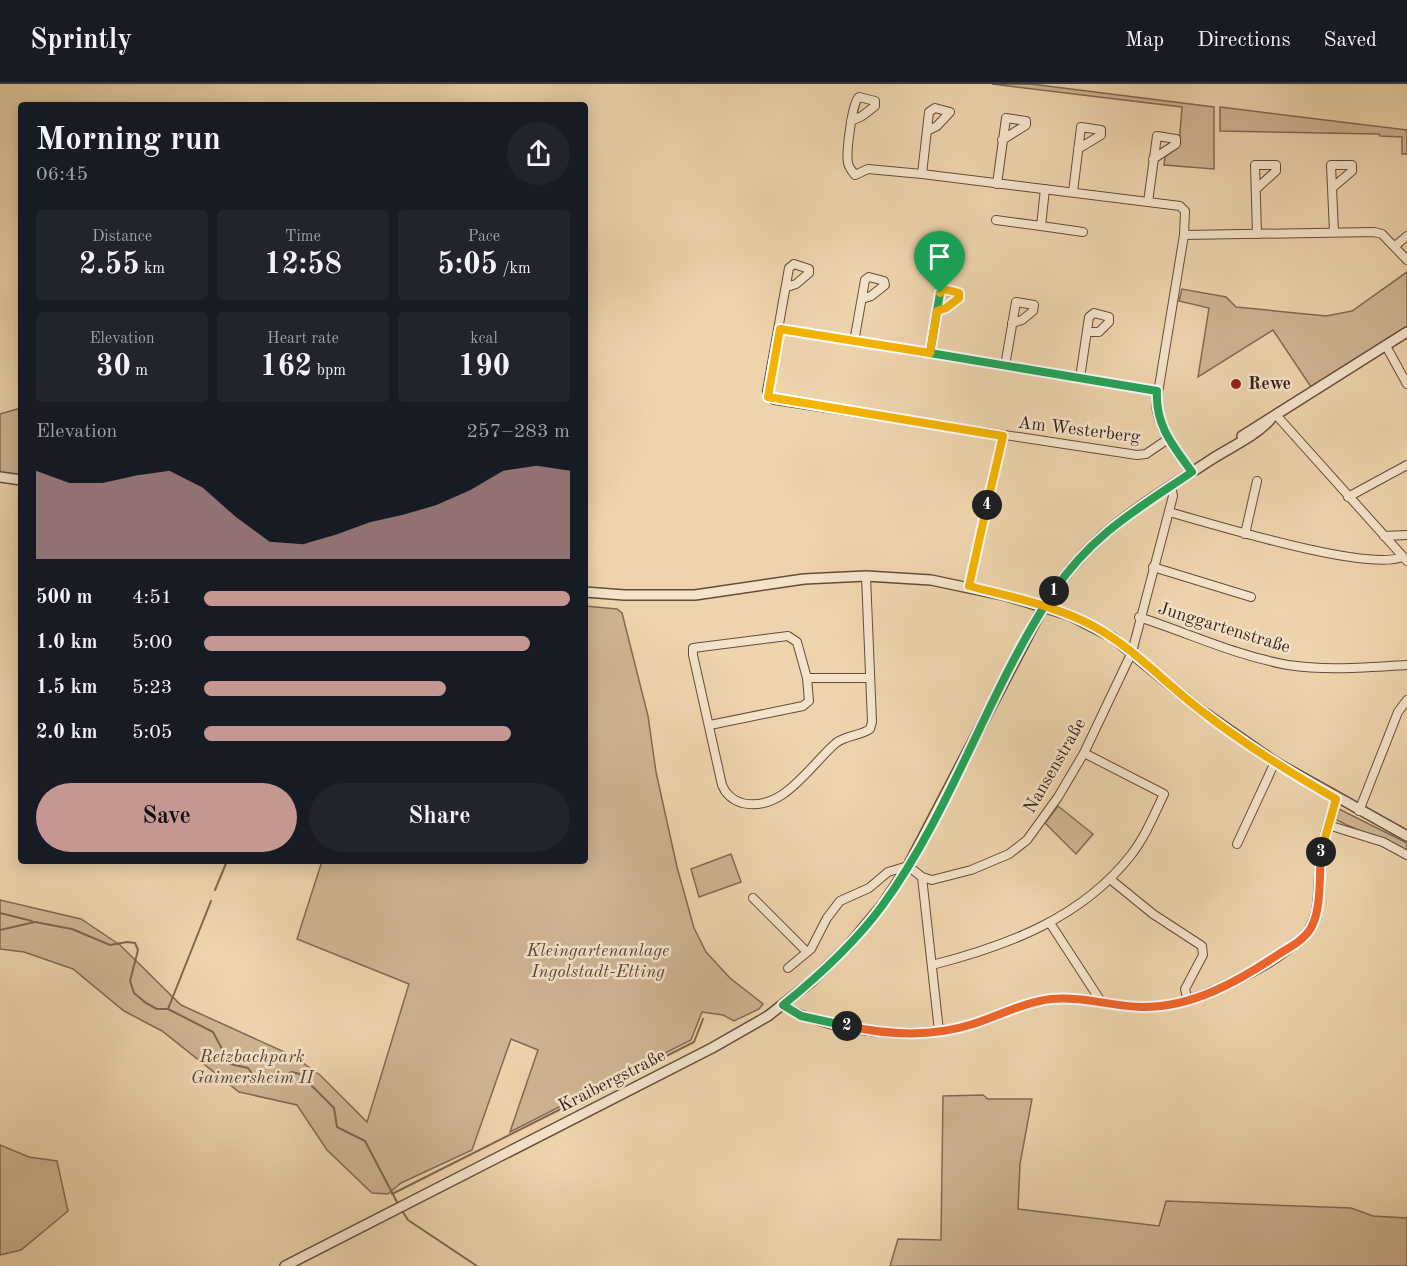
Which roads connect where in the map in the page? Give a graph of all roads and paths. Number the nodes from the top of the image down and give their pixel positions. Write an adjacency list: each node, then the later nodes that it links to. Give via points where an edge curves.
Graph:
1 (851, 121): 6 (street, via 847,161 855,175 868,169)
2 (927, 130): 6 (street)
3 (1002, 140): 7 (street)
4 (1078, 149): 11 (street)
5 (1153, 159): 12 (street)
6 (922, 174): 7 (street)
7 (997, 184): 9 (street)
8 (1332, 188): 16 (street)
9 (1045, 189): 11 (street); 14 (street)
10 (1256, 189): 17 (street)
11 (1073, 192): 12 (street)
12 (1148, 202): 18 (street, via 1180,206 1185,211)
13 (996, 219): 14 (street)
14 (1041, 226): 15 (street)
15 (1083, 232)
16 (1334, 232): 17 (street); 20 (street, via 1383,234)
17 (1257, 234): 18 (street)
18 (1184, 235): 35 (street)
19 (1407, 236): 20 (street)
20 (1395, 246): 21 (street)
21 (1407, 260)
22 (786, 287): 26 (street)
23 (862, 299): 29 (street)
24 (937, 311): 31 (street)
25 (1012, 323): 32 (street)
26 (780, 329): 29 (street); 37 (street, Am Westerberg, via 768,397)
27 (1087, 332): 33 (street)
28 (1407, 332): 30 (street, Kraibergstraße)
29 (854, 342): 31 (street)
30 (1386, 346): 34 (street); 36 (street, Kraibergstraße)
31 (930, 353): 32 (street)
32 (1005, 366): 33 (street)
33 (1080, 378): 35 (street)
34 (1407, 384)
35 (1157, 391): 38 (street, via 1158,418)
36 (1274, 418): 40 (street, Kraibergstraße); 45 (street)
37 (1003, 436): 38 (street, Am Westerberg, via 1137,455 1146,454); 53 (street)
38 (1168, 439): 40 (street)
39 (1407, 465): 45 (street)
40 (1192, 472): 44 (street, Kraibergstraße)
41 (0, 477): 42 (street)
42 (18, 480)
43 (1257, 481): 47 (street)
44 (1171, 486): 46 (street, Nansenstraße); 56 (street, Kraibergstraße, via 1111,526 1084,551)
45 (1348, 497): 49 (street)
46 (1169, 512): 47 (street); 51 (street, Nansenstraße)
47 (1245, 534): 50 (street, via 1376,561)
48 (1407, 535): 49 (street)
49 (1384, 536): 50 (street)
50 (1405, 559)
51 (1153, 567): 55 (street); 57 (street, Nansenstraße)
52 (866, 576): 53 (street); 54 (street, via 804,579 695,595); 61 (street)
53 (969, 586): 56 (street)
54 (588, 592)
55 (1251, 597)
56 (1044, 607): 58 (street, via 1094,626); 72 (street, Kraibergstraße)
57 (1139, 617): 58 (street, Nansenstraße); 59 (street, Junggartenstraße, via 1287,665 1331,669)
58 (1132, 652): 64 (street, Nansenstraße); 65 (street, via 1199,709)
59 (1407, 664)
60 (807, 678): 61 (street); 63 (street, via 810,695 803,706); 63 (street, via 797,642 788,636 693,648)
61 (870, 678): 63 (street, via 870,729 838,741 813,768 770,800 746,804 724,791)
62 (1407, 700): 67 (street, via 1398,712)
63 (710, 725)
64 (1084, 753): 73 (street, Nansenstraße, via 1045,816 1027,840 1009,854 971,870 932,880); 74 (street, via 1164,794 1132,854)
65 (1275, 762): 66 (street); 70 (street)
66 (1336, 799): 67 (street); 68 (street)
67 (1359, 811): 69 (street)
68 (1328, 825): 71 (street, via 1372,838); 80 (street, via 1310,929 1259,968)
69 (1407, 836)
70 (1237, 844)
71 (1407, 855)
72 (908, 866): 73 (street); 77 (street, via 888,872 869,888 840,901); 82 (street, Kraibergstraße, via 864,929 828,967)
73 (922, 877): 78 (street)
74 (1110, 879): 76 (street); 80 (street, via 1202,946 1203,955 1185,988)
75 (753, 898): 77 (street)
76 (1050, 922): 78 (street, via 978,954); 81 (street)
77 (807, 952): 79 (street)
78 (932, 965): 83 (street)
79 (788, 968)
80 (1188, 1001): 81 (street, via 1143,1007)
81 (1102, 1003): 83 (street, via 1050,999)
82 (783, 1005): 83 (street, via 801,1016 874,1032); 84 (street, Kraibergstraße, via 712,1048)
83 (939, 1031)
84 (285, 1266)

